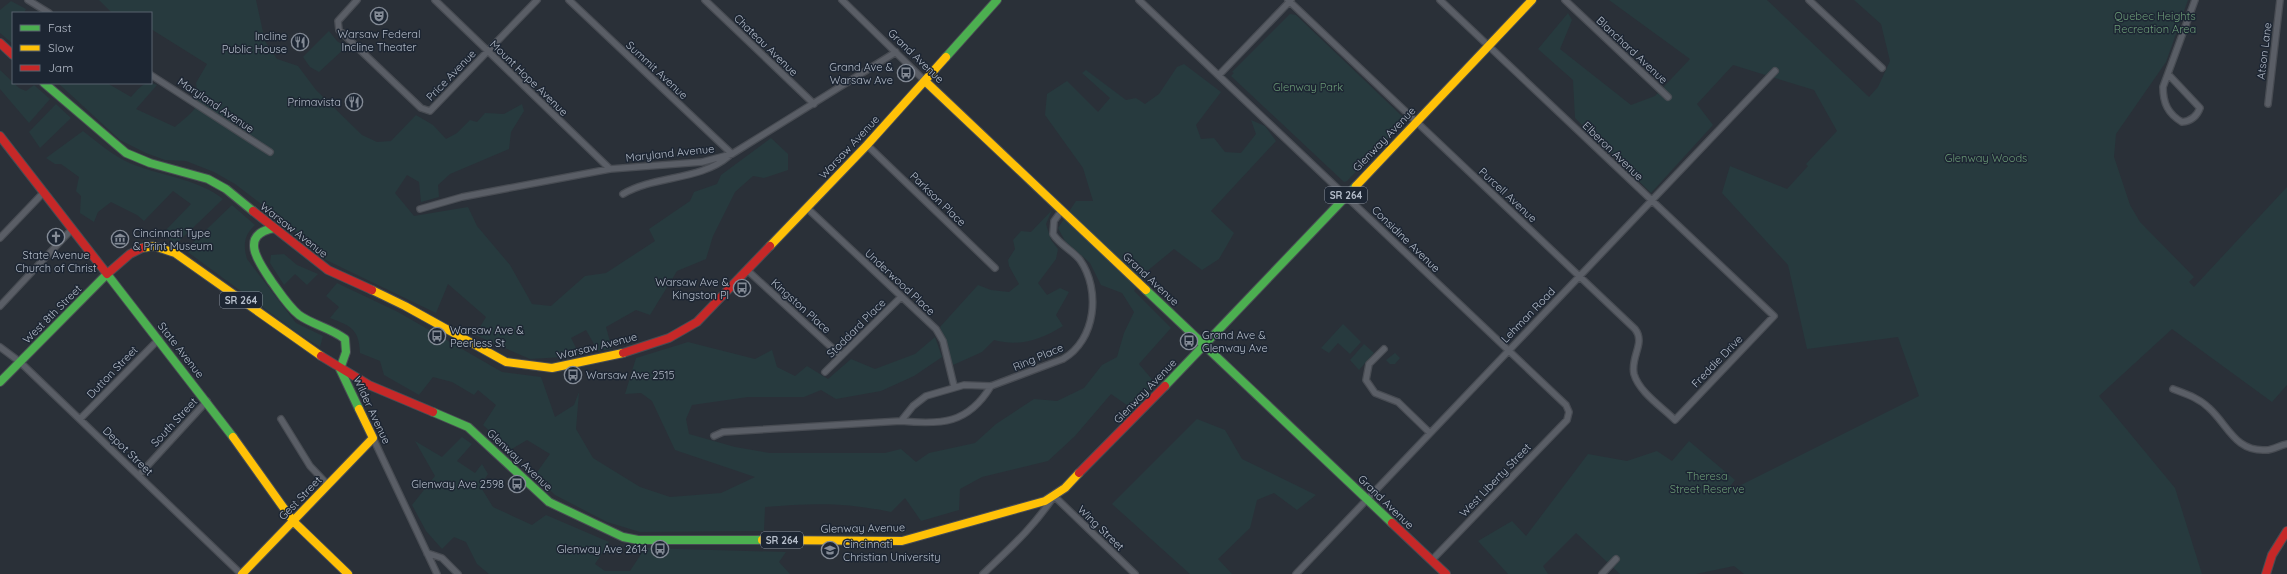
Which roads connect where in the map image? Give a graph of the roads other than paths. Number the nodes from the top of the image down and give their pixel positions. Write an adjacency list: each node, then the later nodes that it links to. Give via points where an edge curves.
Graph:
1 (28, 0): 17 (street)
2 (357, 0): 20 (street, Price Avenue, via 337,25 344,36 421,108 430,111)
3 (434, 0): 20 (street, Mount Hope Avenue)
4 (537, 0): 20 (street, Price Avenue)
5 (569, 0): 37 (street, Summit Avenue)
6 (705, 0): 31 (street, Chateau Avenue)
7 (842, 0): 21 (street, Grand Avenue)
8 (997, 0): 28 (main road, Warsaw Avenue)
9 (1139, 0): 26 (street, Considine Avenue)
10 (1290, 0): 26 (street); 33 (street, Purcell Avenue)
11 (1440, 0): 19 (street, Elberon Avenue)
12 (1532, 0): 19 (main road, Glenway Avenue / SR 264)
13 (1565, 0): 30 (street, Blanchard Avenue)
14 (1809, 0): 23 (street)
15 (2195, 0): 25 (street)
16 (2280, 0): 32 (street, Atson Lane)
17 (47, 12)
18 (0, 43): 22 (main road)
19 (1487, 46): 33 (main road, Glenway Avenue / SR 264); 42 (street, Elberon Avenue)
20 (487, 52): 38 (street, Mount Hope Avenue)
21 (896, 52): 28 (street, Grand Avenue); 31 (street, Maryland Avenue)
22 (12, 54)
23 (1882, 68)
24 (1775, 71): 42 (street, Lehman Road)
25 (2168, 74): 25 (street, via 2163,87 2165,104 2177,119 2182,122 2190,120 2198,114 2200,108)
26 (1219, 75): 41 (street, Considine Avenue)
27 (152, 76): 36 (street, Maryland Avenue)
28 (925, 81): 35 (main road, Warsaw Avenue); 45 (main road, Grand Avenue)
29 (45, 84): 46 (main road, Warsaw Avenue, via 126,153 150,163 208,179 226,189)
30 (1668, 97)
31 (814, 104): 37 (street, Maryland Avenue)
32 (2268, 104)
33 (1416, 122): 41 (main road, Glenway Avenue / SR 264); 53 (street, Purcell Avenue)
34 (0, 136): 39 (main road, State Avenue)
35 (867, 145): 43 (main road, Warsaw Avenue); 50 (street, Parkson Place)
36 (270, 152)
37 (732, 154): 38 (street, Maryland Avenue, via 702,162); 40 (street, via 714,167 640,186)
38 (610, 169): 44 (street, Maryland Avenue, via 462,197)
39 (44, 192): 47 (main road, State Avenue); 48 (street)
40 (623, 194)
41 (1346, 195): 58 (main road, Glenway Avenue / SR 264); 61 (street, Considine Avenue)
42 (1650, 201): 53 (street, Lehman Road); 56 (street, Elberon Avenue)
43 (807, 208): 51 (main road, Warsaw Avenue); 54 (street, Underwood Place)
44 (420, 209)
45 (1062, 210): 58 (main road, Grand Avenue); 68 (street, Ring Place, via 1054,221 1054,234 1060,243 1079,258 1088,275 1092,307 1088,332 1078,348 1064,359)
46 (274, 228): 51 (main road, Warsaw Avenue, via 328,270 405,306 496,358 521,365 552,368 661,341 684,332); 64 (main road, Wilder Avenue, via 263,231 255,239 255,256 294,311 337,332 345,339 346,352)
47 (72, 229): 52 (main road, State Avenue); 55 (street)
48 (0, 238)
49 (138, 248): 52 (main road, West 8th Street / SR 264, via 126,254); 64 (main road, Glenway Avenue / SR 264, via 153,246 176,253)
50 (995, 268)
51 (747, 270): 62 (street, Kingston Place)
52 (108, 274): 57 (main road, State Avenue); 63 (main road, West 8th Street)
53 (1580, 276): 61 (street, Lehman Road); 74 (street, Purcell Avenue, via 1638,332 1640,340 1633,367 1636,380)
54 (901, 297): 62 (street, Stoddard Place); 67 (street, Underwood Place, via 941,336)
55 (0, 306)
56 (1774, 316): 74 (street, Freddie Drive)
57 (158, 339): 70 (main road, State Avenue); 72 (street, Dutton Street)
58 (1205, 345): 82 (main road, Glenway Avenue / SR 264, via 1065,488); 83 (main road, Grand Avenue)
59 (0, 346): 63 (street, Depot Street)
60 (1384, 349): 76 (street, via 1369,364 1366,380 1375,393 1398,402)
61 (1509, 350): 71 (street, Considine Avenue, via 1566,404); 76 (street, Lehman Road)
62 (841, 356): 65 (street, Stoddard Place)
63 (20, 362): 66 (main road, West 8th Street); 72 (street, Depot Street)
64 (340, 370): 78 (main road, Wilder Avenue); 82 (main road, Glenway Avenue / SR 264, via 468,427 549,502 631,539 902,540 1038,503)
65 (825, 372)
66 (0, 382)
67 (954, 386): 68 (street, Ring Place); 75 (street, Ring Place, via 920,399)
68 (991, 386): 75 (street, via 973,408 950,421 930,424)
69 (2173, 389): 79 (street, via 2203,403 2233,438 2245,446 2265,450)
70 (208, 401): 80 (street, South Street); 84 (main road, State Avenue)
71 (1569, 412): 88 (street, West Liberty Street, via 1567,420)
72 (80, 419): 80 (street, Depot Street)
73 (281, 419): 81 (street, via 310,466)
74 (1675, 420)
75 (901, 421): 77 (street, via 723,432)
76 (1429, 432): 83 (street, Lehman Road)
77 (714, 436)
78 (373, 438): 81 (main road, Gest Street); 86 (street, Wilder Avenue)
79 (2287, 444)
80 (138, 474): 89 (street, Depot Street)
81 (328, 485): 84 (main road, Gest Street)
82 (1054, 496): 93 (street, via 1041,516); 94 (street, Wing Street)
83 (1368, 500): 88 (main road, Grand Avenue); 95 (street, Lehman Road)
84 (293, 521): 89 (main road, Gest Street); 90 (main road, State Avenue)
85 (2287, 531): 98 (main road, via 2272,554)
86 (427, 553): 91 (street, Wilder Avenue); 92 (street, via 442,558)
87 (1616, 559): 97 (street)
88 (1432, 560): 96 (main road, Grand Avenue)
89 (241, 574)
90 (348, 574)
91 (437, 574)
92 (458, 574)
93 (983, 574)
94 (1135, 574)
95 (1296, 574)
96 (1446, 574)
97 (1602, 574)
98 (2266, 574)

